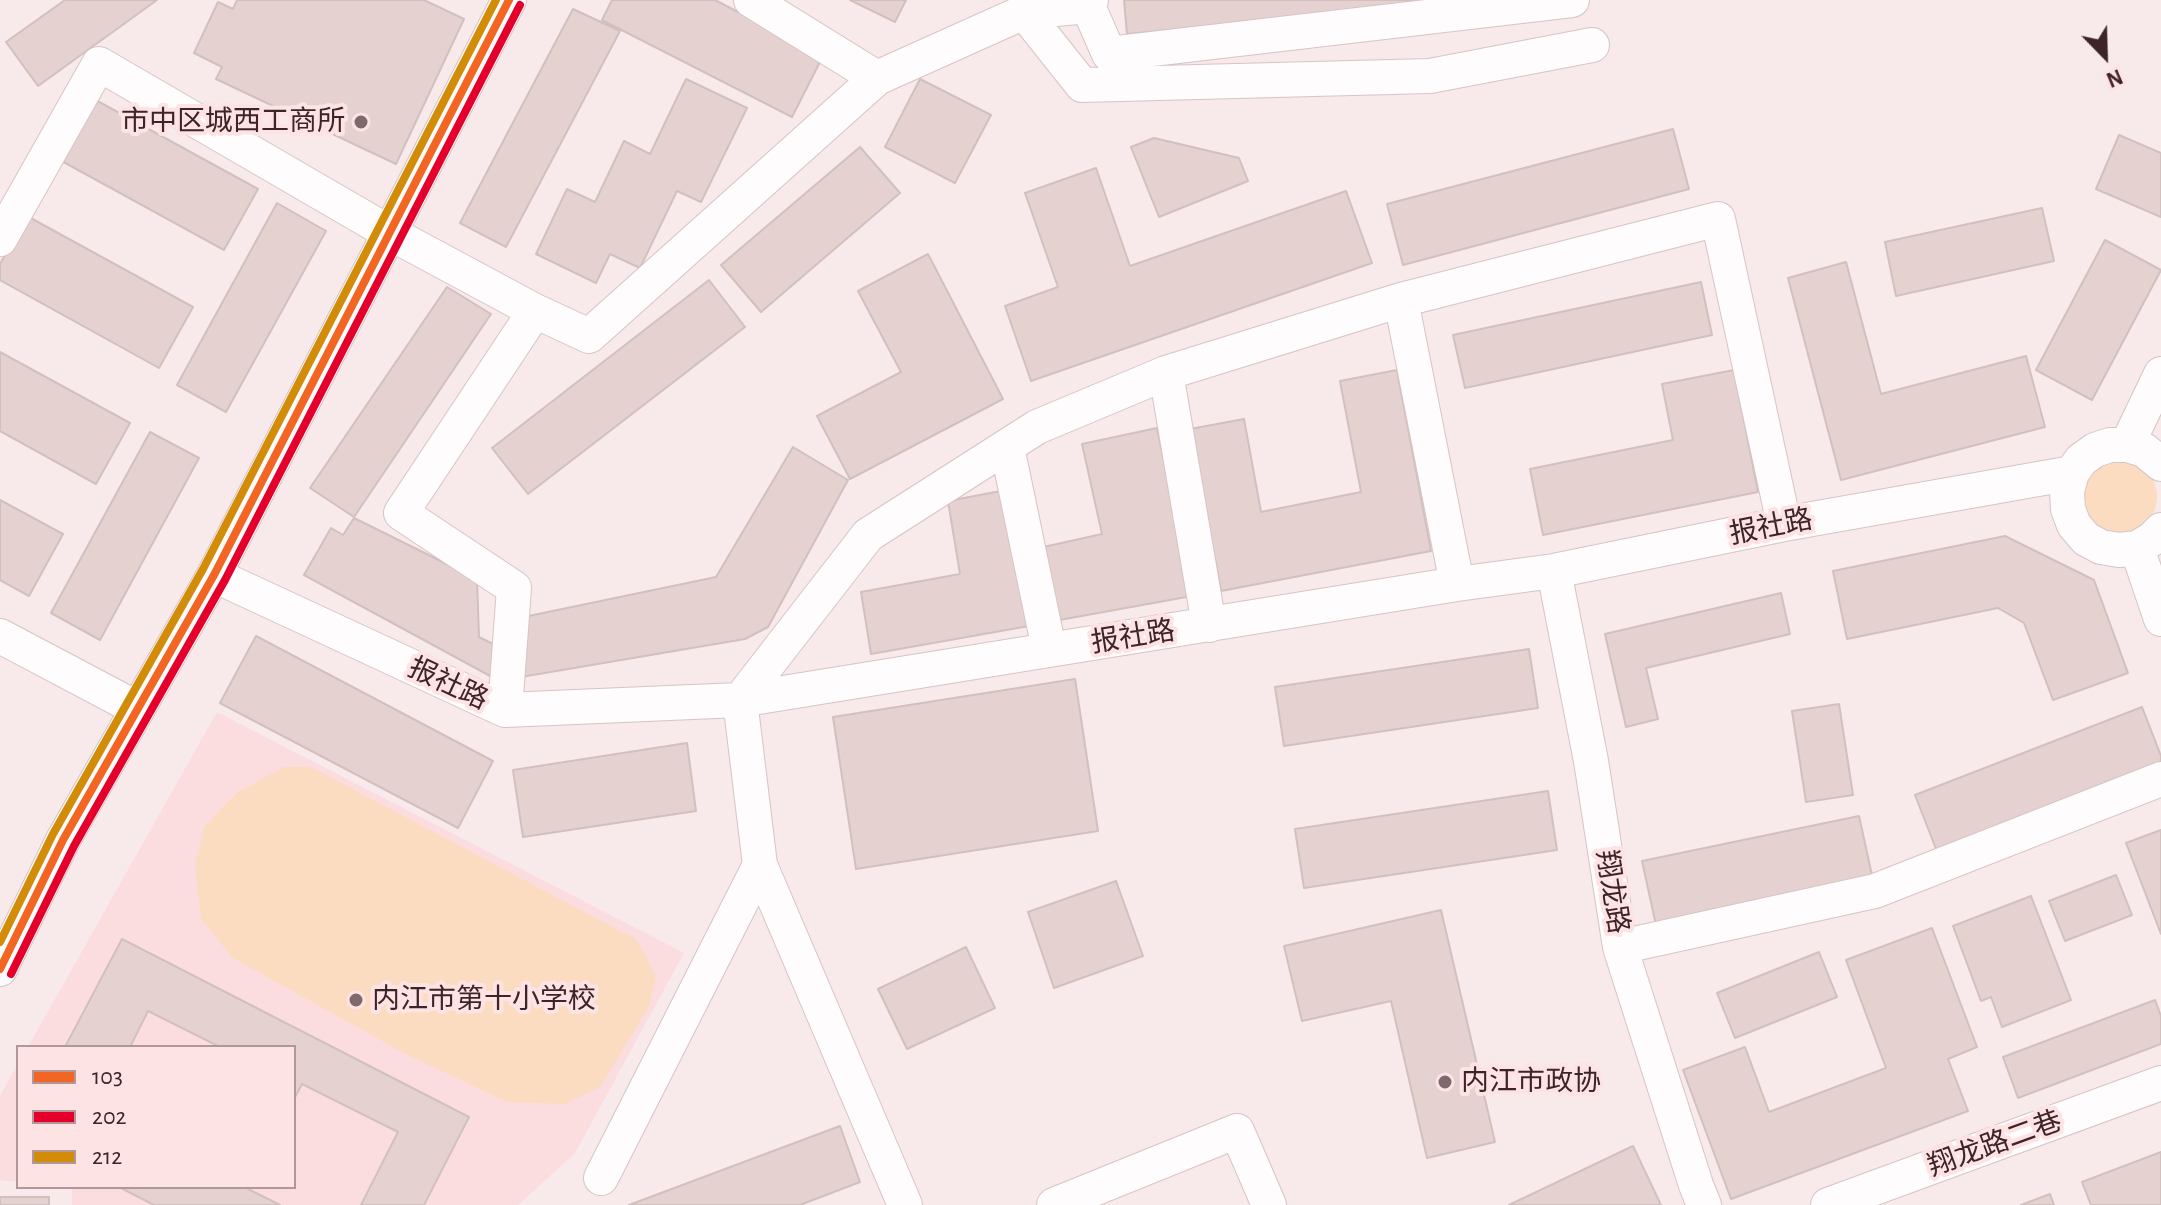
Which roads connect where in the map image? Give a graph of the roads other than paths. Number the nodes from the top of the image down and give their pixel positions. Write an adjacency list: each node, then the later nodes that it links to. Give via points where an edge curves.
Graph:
1 (509, 0): 8 (street)
2 (751, 0): 7 (street)
3 (1572, 0): 4 (street, via 1109,54)
4 (1090, 3): 5 (street)
5 (1024, 12): 6 (street, via 1082,85 1430,76); 7 (street)
6 (1592, 45)
7 (877, 78): 11 (street, via 589,336)
8 (390, 233): 9 (street, via 99,64); 11 (street); 21 (street)
9 (0, 239)
10 (1401, 300): 12 (street); 18 (street, via 1718,219); 22 (street)
11 (535, 311): 29 (street, via 401,513 514,588)
12 (1166, 373): 15 (street, via 1037,427); 24 (street)
13 (2161, 374): 14 (street)
14 (2127, 445): 16 (street); 17 (street, via 2095,450)
15 (1007, 447): 26 (street); 27 (street, via 868,535)
16 (2161, 464)
17 (2072, 473): 18 (street, 报社路); 19 (street, via 2068,509 2086,539 2119,550)
18 (1784, 524): 20 (street, 报社路)
19 (2149, 539): 23 (street)
20 (1554, 571): 22 (street, 报社路); 32 (street, 翔龙路)
21 (214, 575): 28 (street); 29 (street, 报社路)
22 (1457, 584): 24 (street, 报社路)
23 (2161, 619)
24 (1209, 625): 26 (street, 报社路)
25 (0, 636): 28 (street)
26 (1049, 649): 27 (street, 报社路)
27 (740, 700): 29 (street, 报社路); 31 (street)
28 (138, 709): 33 (street, via 63,840)
29 (505, 710)
30 (2161, 779): 32 (street, via 1875,891)
31 (760, 865): 35 (street); 36 (street)
32 (1620, 947): 39 (street, 翔龙路)
33 (0, 969)
34 (2161, 1083): 40 (street, 翔龙路二巷)
35 (601, 1178)
36 (905, 1205)
37 (1054, 1205): 38 (street, via 1237,1131)
38 (1269, 1205)
39 (1704, 1205)
40 (1828, 1205)

